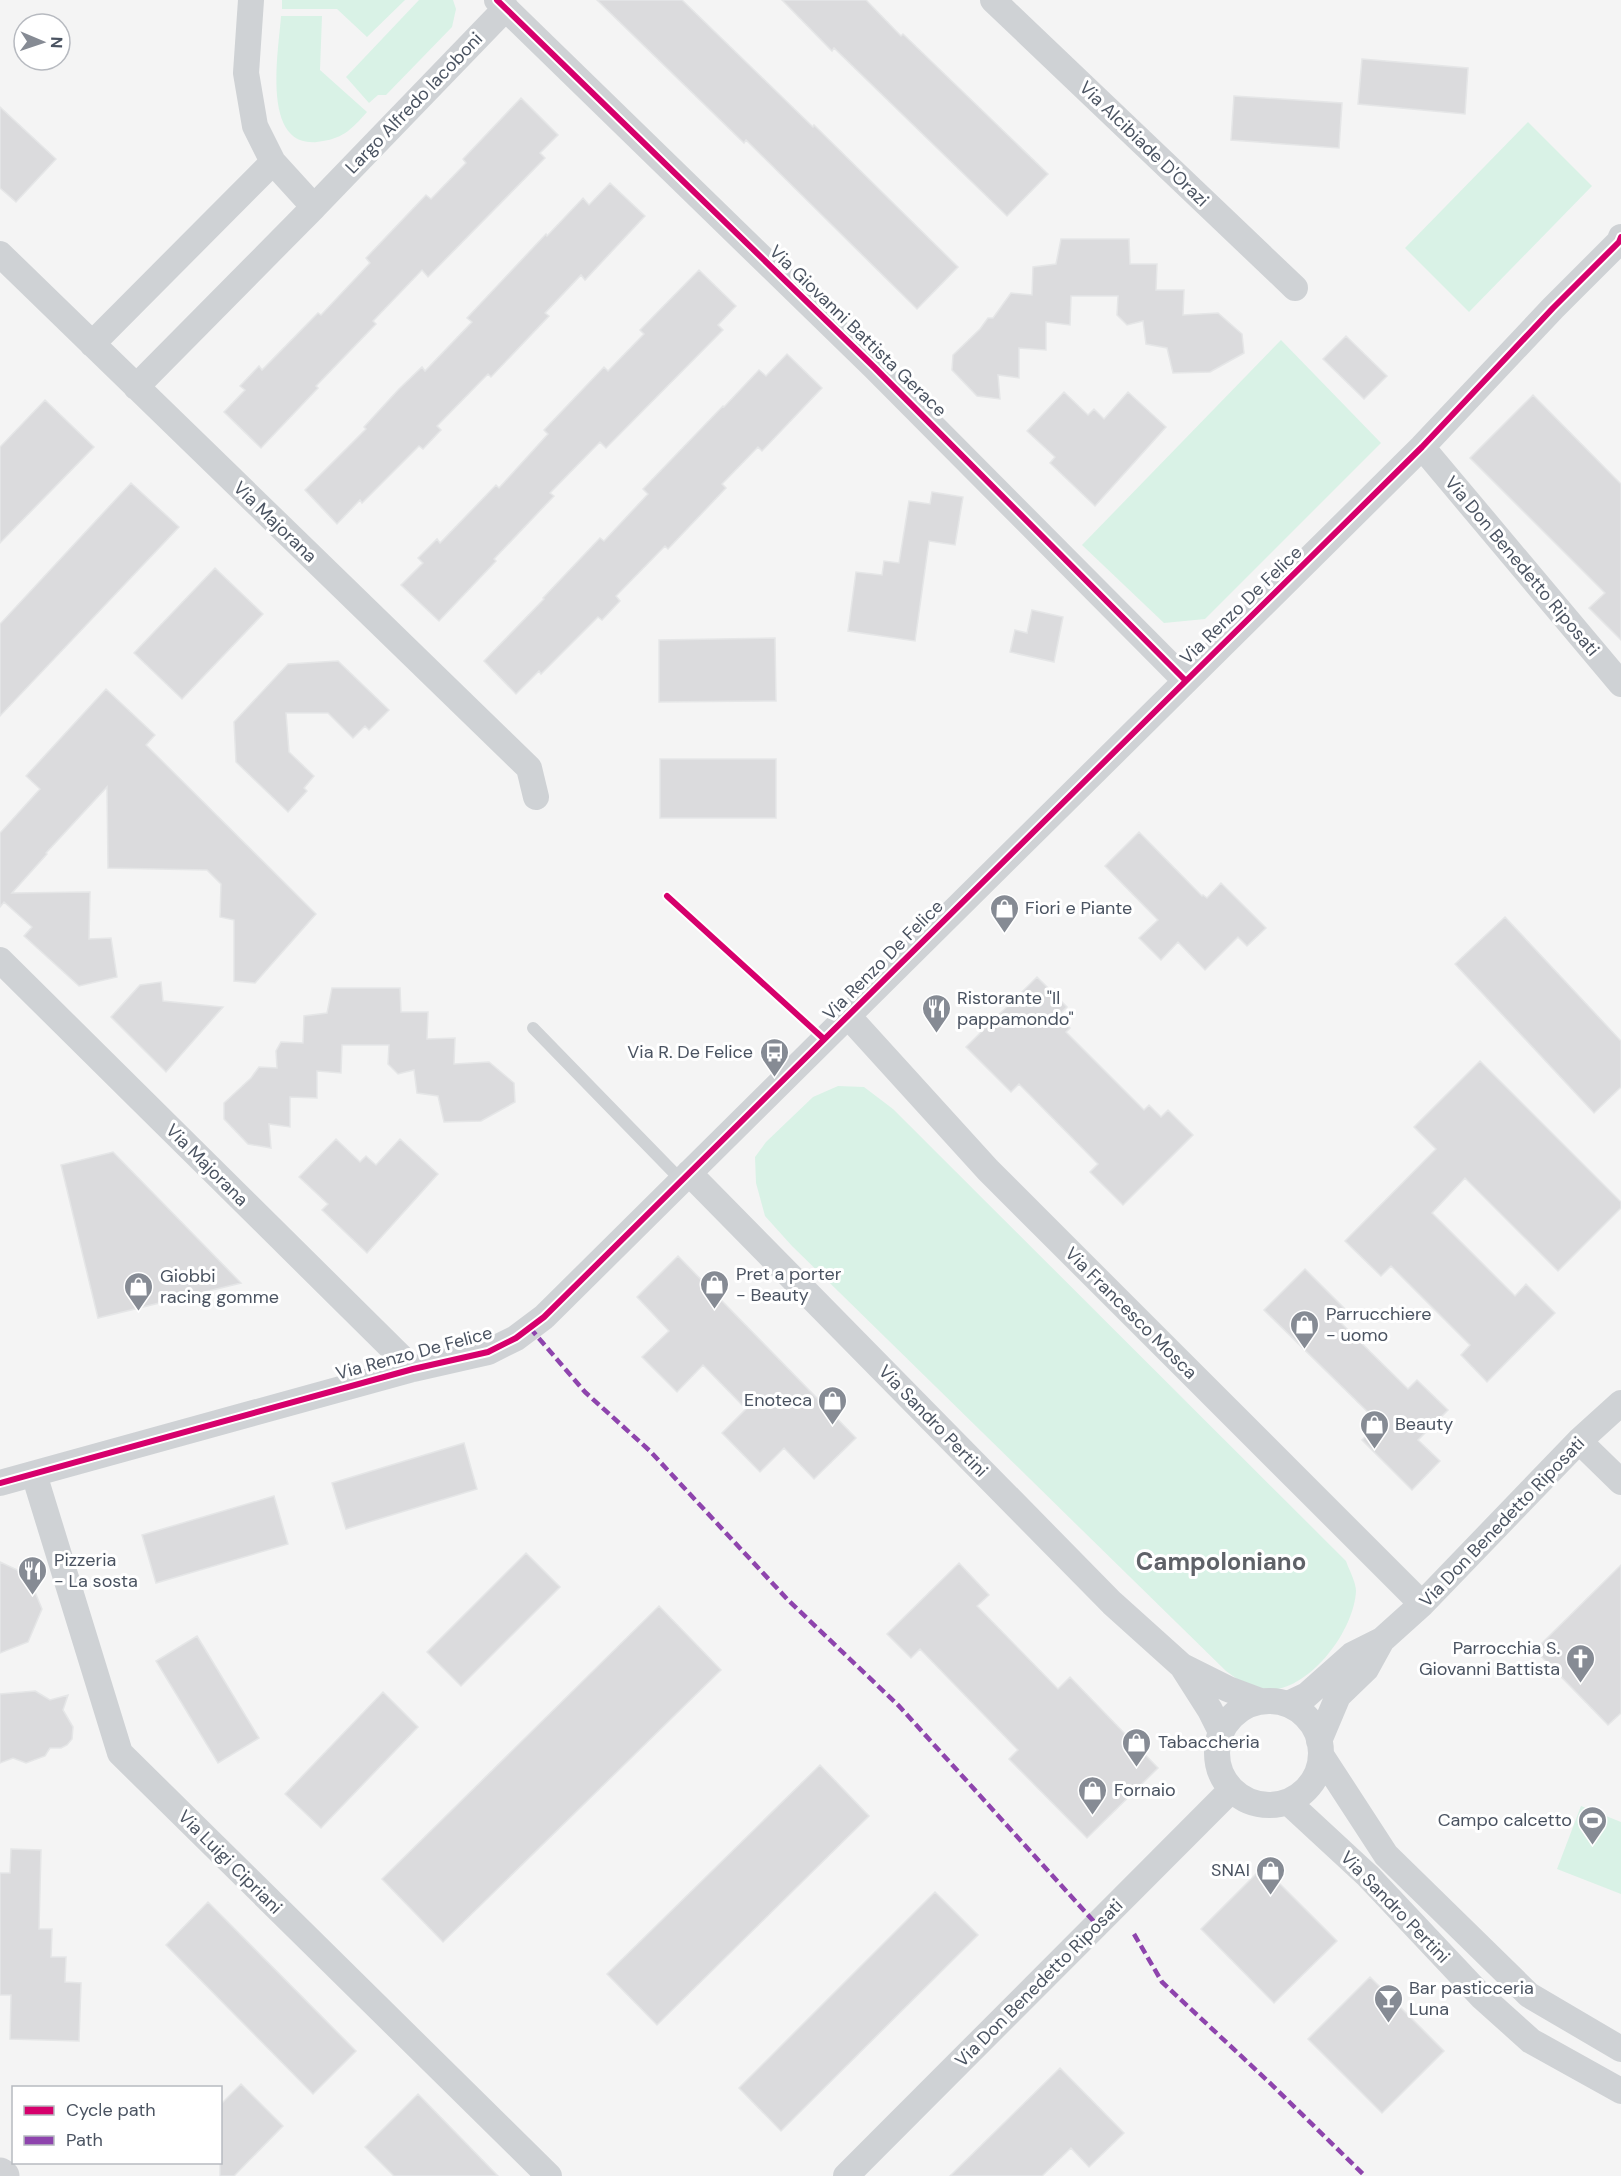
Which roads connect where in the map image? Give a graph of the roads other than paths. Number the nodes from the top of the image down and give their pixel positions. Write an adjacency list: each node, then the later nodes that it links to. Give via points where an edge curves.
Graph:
1 (251, 0): 4 (street, via 246,73 255,126)
2 (993, 0): 8 (street, Via Alcibiade D'Orazi)
3 (501, 4): 5 (street, Largo Alfredo Iacoboni); 12 (street, Via Giovanni Battista Gerace, via 874,366)
4 (273, 162): 5 (street); 9 (street)
5 (314, 207): 10 (street, Largo Alfredo Iacoboni)
6 (1620, 240): 11 (street, Via Renzo De Felice)
7 (0, 254): 9 (street, Via Majorana)
8 (1295, 288)
9 (92, 344): 10 (street, Via Majorana)
10 (136, 387): 14 (street, Via Majorana, via 530,768)
11 (1422, 447): 12 (street, Via Renzo De Felice); 13 (street, Via Don Benedetto Riposati)
12 (1185, 680): 16 (street, Via Renzo De Felice)
13 (1621, 684)
14 (536, 797)
15 (0, 960): 19 (street, Via Majorana)
16 (848, 1016): 18 (street, Via Renzo De Felice); 25 (street, Via Francesco Mosca, via 988,1170)
17 (533, 1028): 18 (lane)
18 (686, 1177): 19 (street, Via Renzo De Felice, via 544,1317 516,1338 488,1352); 27 (street, Via Sandro Pertini, via 1112,1603)
19 (414, 1369): 22 (street, Via Renzo De Felice)
20 (1621, 1403): 21 (street, Via Don Benedetto Riposati)
21 (1579, 1441): 23 (street); 25 (street, Via Don Benedetto Riposati)
22 (34, 1474): 24 (street, Via Renzo De Felice); 36 (street, Via Luigi Cipriani, via 120,1753)
23 (1621, 1482)
24 (0, 1483)
25 (1422, 1604): 26 (street, Via Don Benedetto Riposati)
26 (1382, 1640): 29 (street, Via Don Benedetto Riposati, via 1352,1655 1307,1695); 31 (street, Via Don Benedetto Riposati, via 1366,1669 1338,1696)
27 (1182, 1666): 28 (street, Via Sandro Pertini); 30 (street, Via Sandro Pertini)
28 (1260, 1701): 29 (street); 30 (street, via 1237,1712)
29 (1288, 1704): 31 (street, via 1303,1713 1313,1726)
30 (1221, 1732): 32 (street, via 1217,1763)
31 (1320, 1748): 33 (street, via 1318,1770 1311,1783); 34 (street, Via Sandro Pertini, via 1386,1855 1411,1880 1529,1995)
32 (1231, 1790): 33 (street, via 1258,1804); 37 (street, Via Don Benedetto Riposati)
33 (1288, 1802): 35 (street, Via Sandro Pertini, via 1368,1876 1482,1997 1532,2041)
34 (1621, 2049)
35 (1621, 2091)
36 (549, 2176)
37 (846, 2176)

